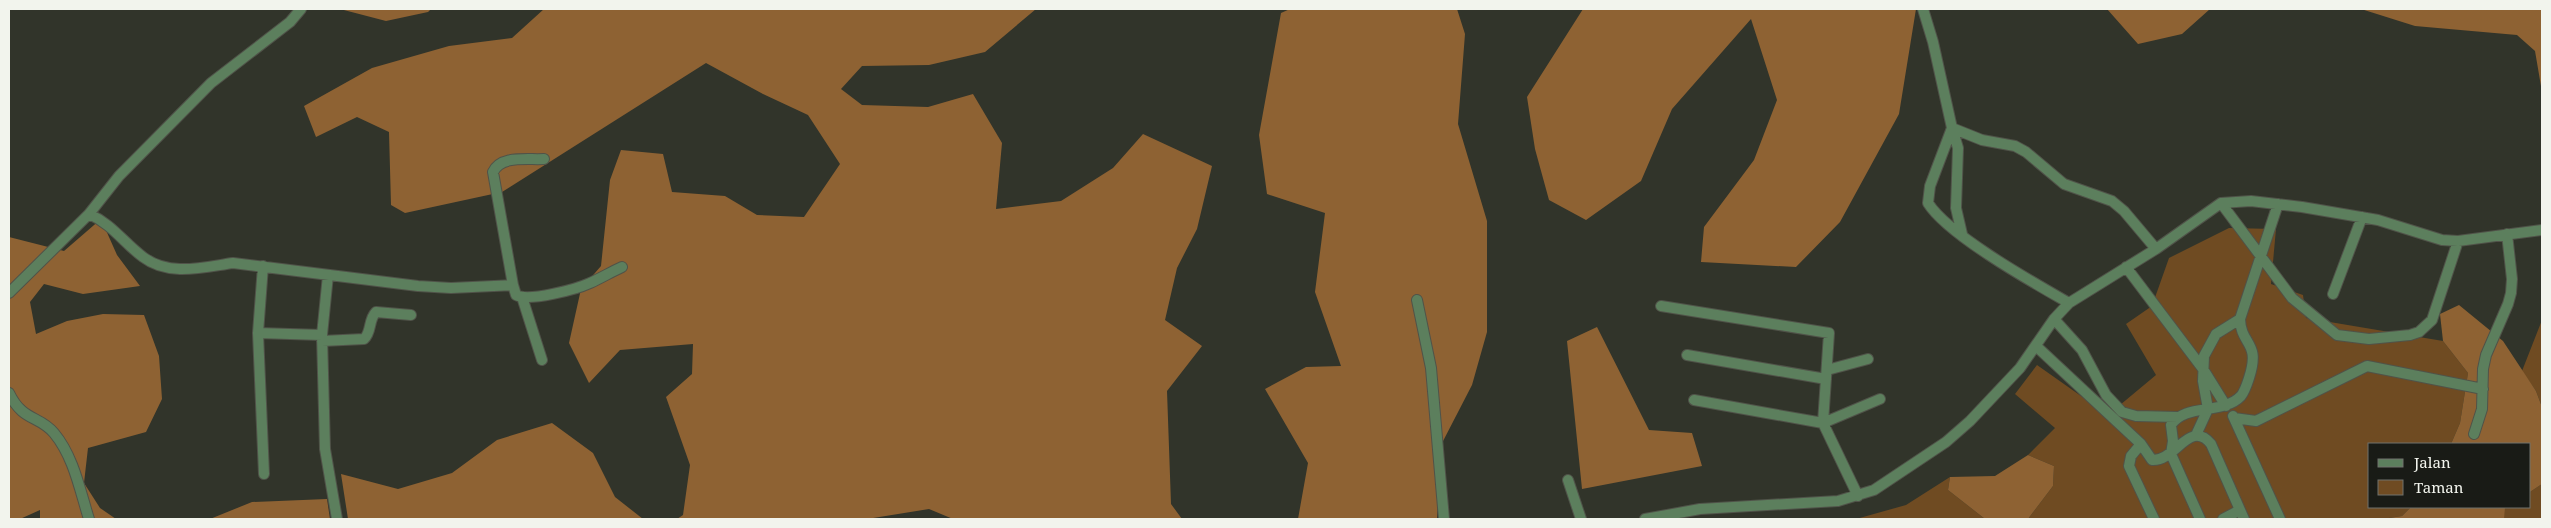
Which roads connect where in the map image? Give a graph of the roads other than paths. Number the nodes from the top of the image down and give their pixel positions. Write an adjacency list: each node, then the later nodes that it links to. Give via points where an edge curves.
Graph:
1 (302, 9): 7 (street, via 290,22 210,83 119,176)
2 (1923, 9): 3 (street)
3 (1952, 128): 10 (street, via 1958,148 1956,208); 10 (street, via 1927,200 1938,215); 13 (street, via 1982,140 2015,146 2064,184 2112,201)
4 (544, 159): 19 (street, via 503,161 493,172)
5 (2221, 203): 6 (street, via 2251,200); 13 (street); 14 (street)
6 (2278, 204): 8 (street); 14 (street)
7 (89, 214): 15 (street, via 111,227 143,257 167,269 233,262); 20 (street)
8 (2362, 217): 12 (street, via 2442,240); 21 (street)
9 (2542, 230): 11 (street)
10 (1962, 234): 24 (street)
11 (2507, 234): 12 (street); 37 (street, via 2511,292 2486,354)
12 (2458, 241): 14 (street, via 2432,320 2419,332 2397,337 2369,339 2337,335 2292,298)
13 (2156, 249): 17 (street)
14 (2261, 259): 28 (street)
15 (263, 266): 18 (street); 29 (street)
16 (622, 267): 22 (street, via 588,284 562,292)
17 (2126, 267): 24 (street); 35 (street)
18 (328, 275): 19 (street, via 451,288); 30 (street)
19 (512, 285): 22 (street, via 516,295)
20 (9, 293)
21 (2333, 294)
22 (522, 297): 34 (street)
23 (1417, 300): 56 (street, via 1431,368)
24 (2069, 304): 27 (street)
25 (1661, 306): 36 (street, via 1829,333)
26 (411, 314): 30 (street, via 376,312 372,316 369,334 364,339)
27 (2054, 319): 31 (street); 43 (street, via 2082,350 2106,396 2122,412 2136,416)
28 (2240, 319): 35 (street, via 2223,328 2209,343); 41 (street, via 2254,353 2254,363 2242,394)
29 (258, 333): 30 (street); 50 (street)
30 (322, 338): 55 (street, via 325,449)
31 (2036, 346): 48 (street); 52 (street, via 1970,422 1874,490)
32 (1687, 355): 36 (street)
33 (1868, 359): 36 (street)
34 (542, 360)
35 (2203, 369): 41 (street); 42 (street)
36 (1826, 374): 45 (street)
37 (2483, 389): 44 (street, via 2367,366 2256,421); 46 (street, via 2482,409)
38 (9, 394): 54 (street, via 24,415 54,432 75,474)
39 (1880, 399): 45 (street)
40 (1694, 400): 45 (street)
41 (2227, 405): 42 (street); 44 (street)
42 (2208, 409): 43 (street); 47 (street)
43 (2178, 417): 49 (street, via 2171,425)
44 (2234, 418): 62 (street)
45 (1823, 423): 52 (street)
46 (2474, 434)
47 (2196, 435): 49 (street, via 2184,440); 53 (street, via 2211,444)
48 (2140, 444): 49 (street, via 2152,460); 59 (street, via 2131,456 2129,466)
49 (2172, 454): 60 (street)
50 (264, 474)
51 (1568, 480): 57 (street)
52 (1858, 496): 58 (street, via 1815,503 1700,509)
53 (2242, 515): 61 (street)
54 (89, 519)
55 (337, 519)
56 (1444, 519)
57 (1581, 519)
58 (1645, 519)
59 (2154, 519)
60 (2200, 519)
61 (2223, 519)
62 (2280, 519)

